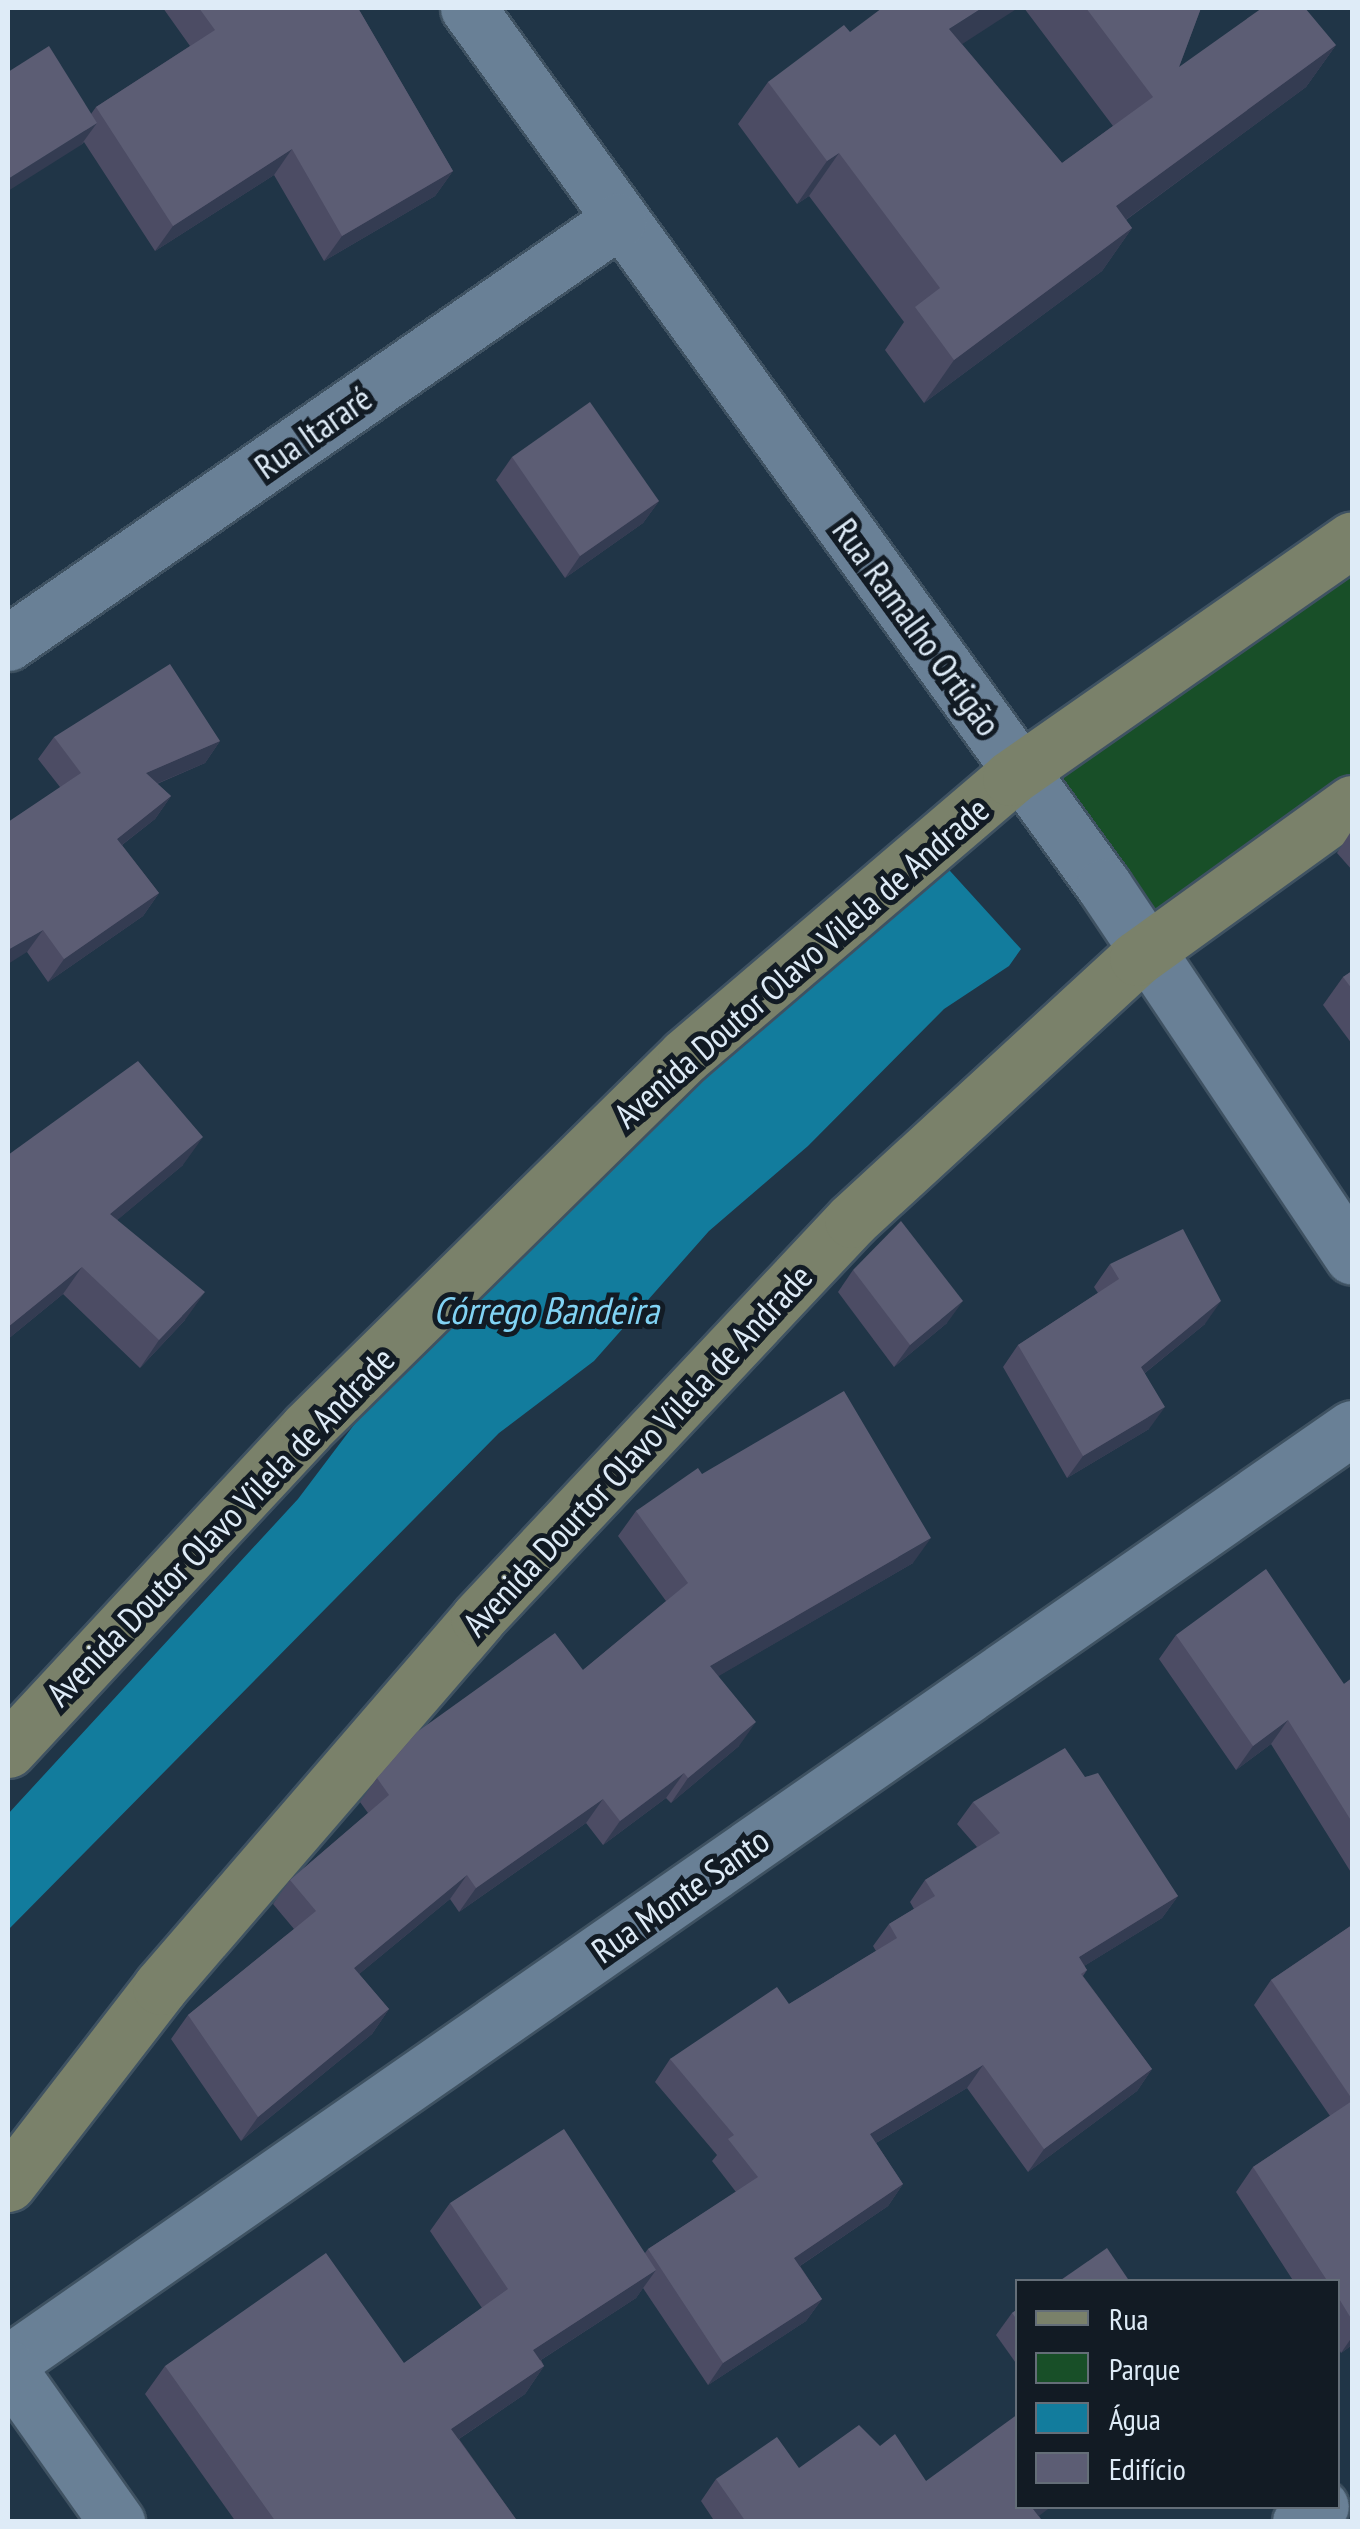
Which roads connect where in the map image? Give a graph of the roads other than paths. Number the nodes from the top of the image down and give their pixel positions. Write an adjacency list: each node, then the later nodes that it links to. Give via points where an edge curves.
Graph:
1 (468, 8): 2 (street, Rua Ramalho Ortigão)
2 (618, 221): 4 (street, Rua Itararé); 5 (street, Rua Ramalho Ortigão)
3 (1352, 539): 5 (main road, via 1171,660)
4 (8, 643)
5 (1016, 775): 7 (street, Rua Ramalho Ortigão); 10 (main road, Avenida Doutor Olavo Vilela de Andrade, via 685,1056 307,1428)
6 (1352, 803): 7 (main road, Avenida Dourtor Olavo Vilela de Andrade)
7 (1150, 952): 8 (street, Rua Ramalho Ortigão); 11 (main road, Avenida Dourtor Olavo Vilela de Andrade, via 852,1220 478,1618 160,1987)
8 (1352, 1256)
9 (1352, 1428): 12 (street, Rua Monte Santo)
10 (8, 1750)
11 (8, 2184)
12 (8, 2365): 13 (street)
13 (117, 2522)

